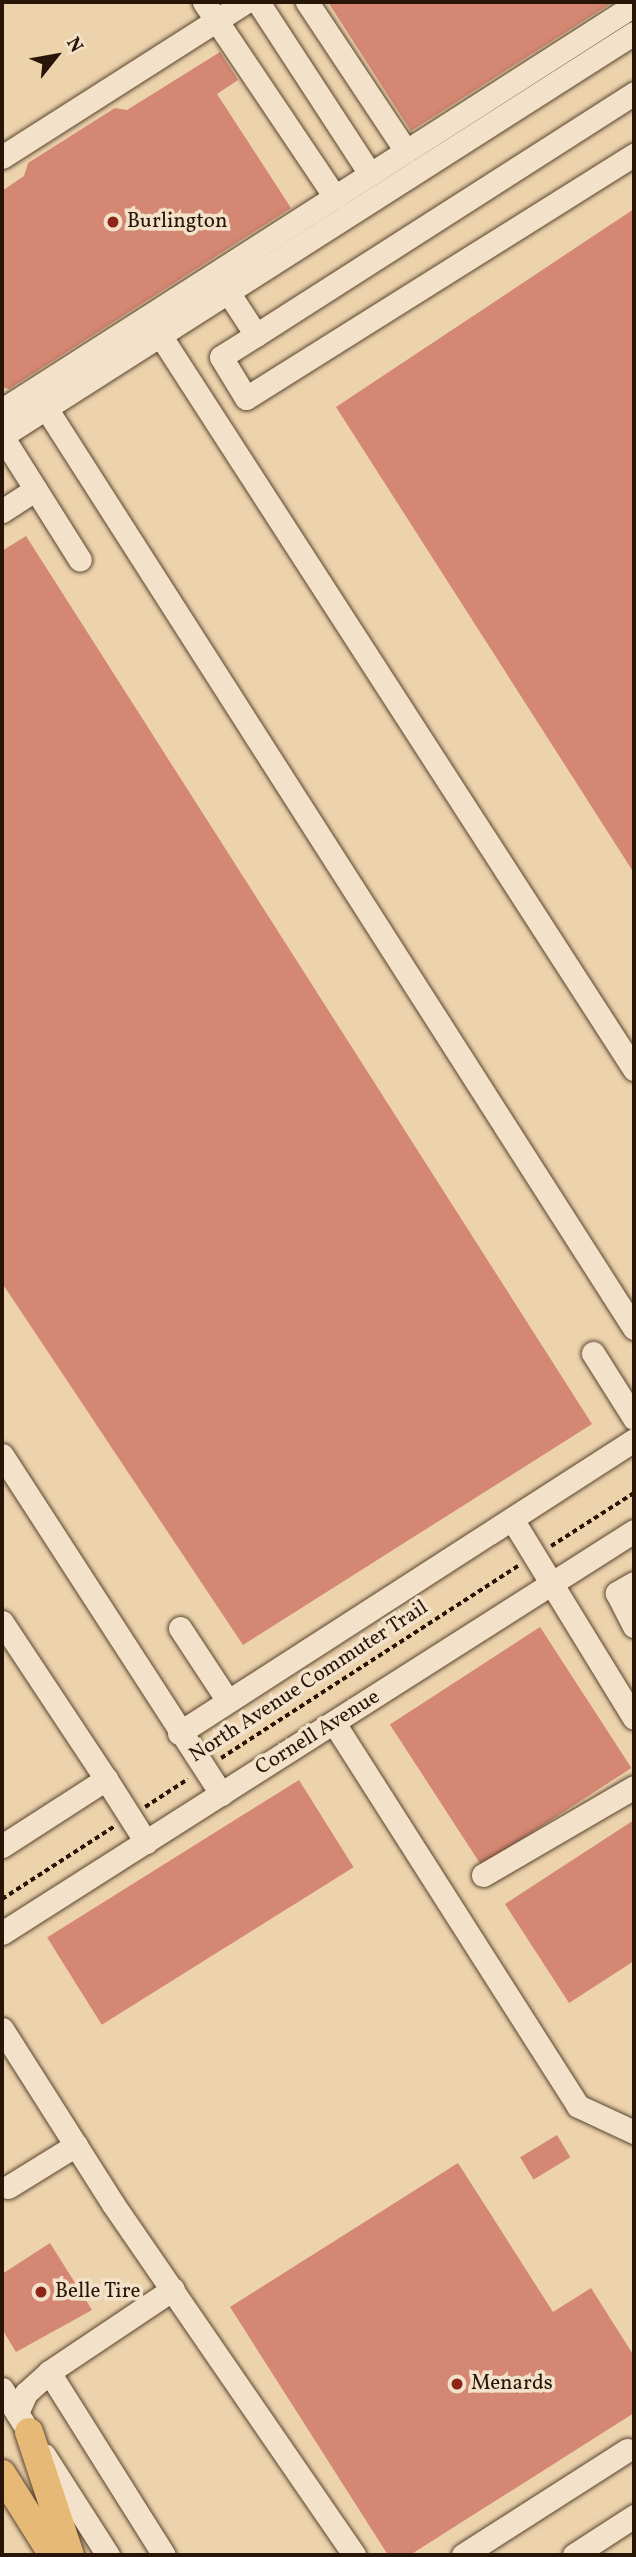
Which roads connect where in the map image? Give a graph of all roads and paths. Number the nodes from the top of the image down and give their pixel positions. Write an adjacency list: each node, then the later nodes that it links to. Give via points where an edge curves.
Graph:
1 (244, 2): 5 (street)
2 (258, 2): 11 (street)
3 (307, 2): 8 (street)
4 (634, 5): 8 (street)
5 (210, 11): 10 (street); 12 (street)
6 (634, 33): 13 (street)
7 (634, 93): 15 (street)
8 (406, 151): 11 (street)
9 (634, 155): 15 (street, via 246,398 221,357)
10 (2, 157)
11 (370, 174): 12 (street)
12 (335, 197): 17 (street)
13 (228, 292): 14 (street); 15 (street)
14 (160, 335): 16 (street); 22 (street)
15 (256, 335)
16 (46, 408): 18 (street); 23 (street)
17 (2, 410)
18 (2, 436): 19 (street)
19 (36, 489): 20 (street); 21 (street)
20 (2, 511)
21 (80, 560)
22 (634, 1069)
23 (634, 1328)
24 (593, 1353): 25 (street)
25 (634, 1418)
26 (634, 1440): 29 (street)
27 (2, 1455): 40 (street)
28 (634, 1493): 31 (path, North Avenue Commuter Trail)
29 (512, 1519): 31 (street); 37 (street)
30 (634, 1531): 33 (street, Cornell Avenue)
31 (534, 1556): 33 (street); 41 (path, North Avenue Commuter Trail)
32 (634, 1583): 35 (street, via 617,1593)
33 (550, 1586): 38 (street); 39 (street, Cornell Avenue)
34 (2, 1622): 42 (street)
35 (634, 1626)
36 (180, 1628): 37 (street)
37 (228, 1702): 40 (street)
38 (634, 1718)
39 (334, 1723): 44 (street, Cornell Avenue); 52 (street, via 578,2106)
40 (179, 1733): 41 (street)
41 (202, 1770): 44 (street); 45 (path, North Avenue Commuter Trail)
42 (106, 1779): 45 (street); 47 (street)
43 (634, 1787): 48 (street)
44 (221, 1794): 46 (street, Cornell Avenue)
45 (130, 1816): 46 (street); 49 (path, North Avenue Commuter Trail)
46 (146, 1842): 50 (street, Cornell Avenue)
47 (2, 1846)
48 (483, 1875)
49 (2, 1899)
50 (2, 1933)
51 (6, 2044): 53 (street)
52 (634, 2132)
53 (76, 2145): 54 (street); 55 (street)
54 (8, 2186)
55 (173, 2289): 56 (street); 66 (street)
56 (49, 2372): 58 (street, via 26,2393); 65 (street)
57 (2, 2389): 58 (street)
58 (23, 2423): 63 (main road); 64 (street)
59 (626, 2450): 67 (street)
60 (2, 2474): 62 (main road)
61 (634, 2516): 68 (street)
62 (53, 2555)
63 (70, 2555)
64 (108, 2555)
65 (164, 2555)
66 (354, 2555)
67 (463, 2555)
68 (574, 2555)

